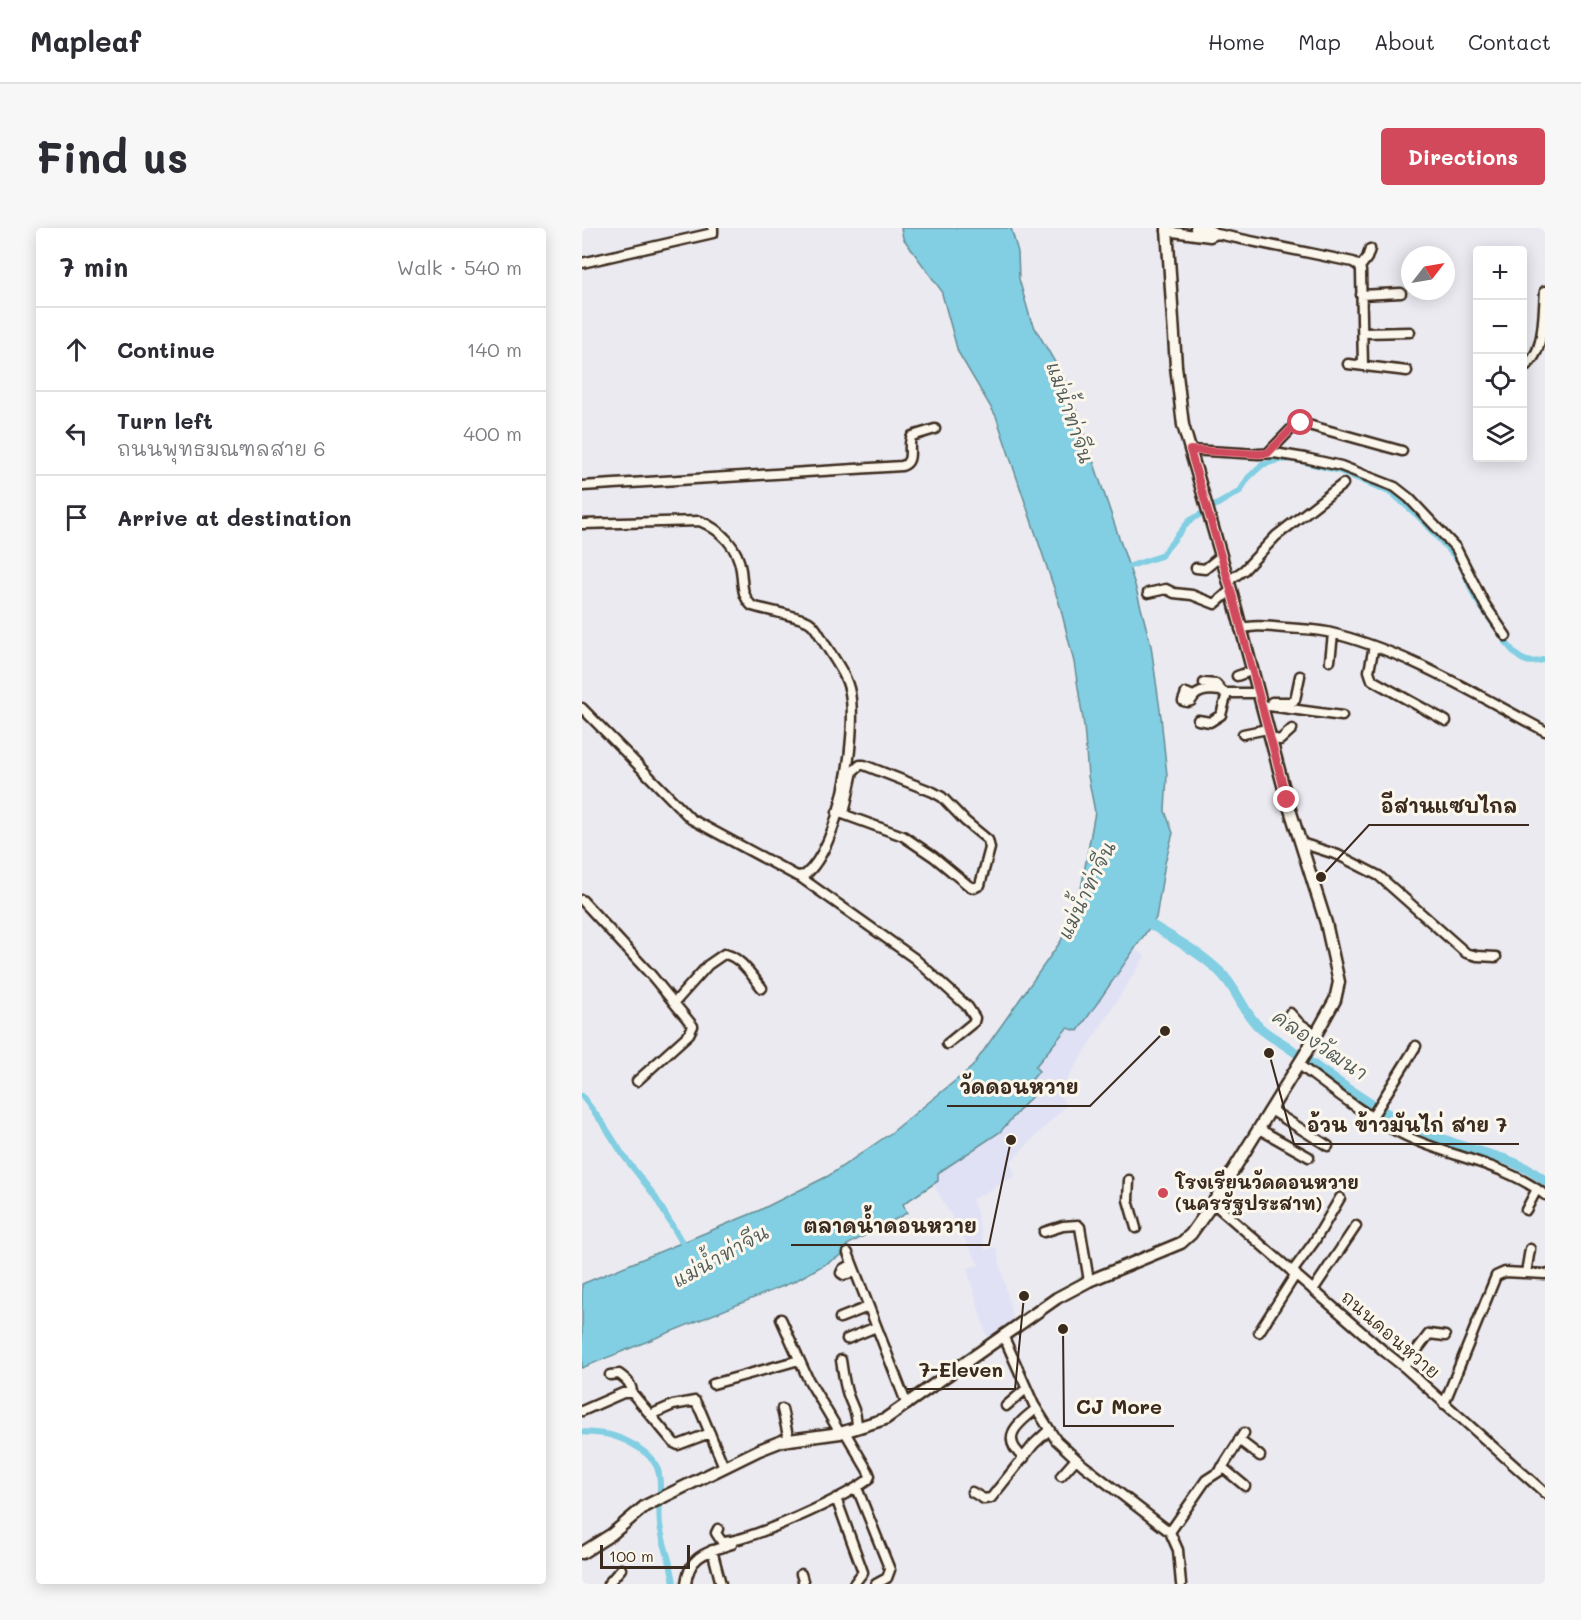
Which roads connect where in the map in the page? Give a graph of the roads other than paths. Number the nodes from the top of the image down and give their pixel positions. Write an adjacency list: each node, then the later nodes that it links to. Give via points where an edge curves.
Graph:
1 (713, 228): 6 (street, via 713,233)
2 (1195, 228): 4 (street)
3 (1166, 230): 4 (street, via 1210,237); 18 (main road, via 1180,408)
4 (1217, 234): 7 (street, via 1353,262)
5 (1370, 249): 7 (street)
6 (582, 262)
7 (1360, 267): 10 (street)
8 (1545, 291): 15 (street, via 1540,353)
9 (1401, 293): 10 (street)
10 (1361, 296): 12 (street)
11 (1410, 332): 12 (street)
12 (1363, 333): 14 (street)
13 (1348, 364): 14 (street)
14 (1363, 366): 16 (street)
15 (1527, 366)
16 (1407, 371)
17 (935, 429): 22 (street, via 912,436 910,459 902,466)
18 (1190, 450): 20 (street); 24 (main road)
19 (1402, 451): 20 (street, via 1301,423)
20 (1268, 453): 30 (street, via 1341,466 1395,487 1456,548)
21 (1343, 484): 26 (street, via 1276,536)
22 (582, 486)
23 (582, 524): 48 (street, via 700,521 722,533 730,544 740,563 743,593 752,606 813,626 844,675 850,692 850,756)
24 (1221, 556): 25 (street, via 1205,569); 26 (main road)
25 (1196, 568)
26 (1229, 586): 27 (street, via 1215,604 1166,589); 28 (main road)
27 (1148, 592)
28 (1240, 629): 29 (street, via 1264,626); 33 (main road)
29 (1333, 634): 31 (street); 32 (street)
30 (1506, 636)
31 (1374, 646): 43 (street, via 1369,671 1372,680); 45 (street)
32 (1330, 661)
33 (1251, 671): 34 (street); 39 (main road)
34 (1237, 676)
35 (1300, 676): 39 (street, via 1297,696 1292,702)
36 (1204, 683): 37 (street, via 1216,684)
37 (1224, 692): 38 (street, via 1202,691); 39 (street); 42 (street, via 1221,715 1210,722)
38 (1193, 696)
39 (1260, 700): 41 (street); 47 (main road)
40 (582, 708): 50 (street, via 691,819)
41 (1342, 716)
42 (1198, 720)
43 (1446, 721)
44 (1292, 729): 47 (street, via 1280,740)
45 (1545, 731)
46 (1243, 734): 47 (street)
47 (1270, 739): 49 (main road)
48 (840, 813): 48 (street, via 903,836 969,885 980,885 990,848 988,840 933,792 860,765 853,771); 50 (street, via 821,856 811,871)
49 (1301, 843): 52 (street, via 1338,855 1379,876 1466,953); 56 (main road, via 1326,923 1339,982 1335,1000)
50 (800, 877): 57 (street, via 914,958 968,1007 974,1022)
51 (582, 900): 54 (street)
52 (1496, 957)
53 (762, 988): 54 (street, via 737,960 724,954 708,965)
54 (675, 1002): 60 (street, via 693,1029)
55 (1290, 1013): 56 (street)
56 (1317, 1035): 59 (main road)
57 (947, 1044)
58 (1416, 1046): 62 (street)
59 (1302, 1059): 61 (main road); 62 (street, via 1339,1095)
60 (637, 1081)
61 (1271, 1110): 63 (main road); 64 (street)
62 (1375, 1110): 67 (street, via 1407,1136 1507,1172)
63 (1259, 1129): 65 (street); 70 (main road)
64 (1328, 1146)
65 (1309, 1157)
66 (1129, 1180): 73 (street, via 1128,1200)
67 (1538, 1189): 68 (street); 71 (street)
68 (1545, 1196)
69 (1340, 1198): 77 (street)
70 (1213, 1203): 77 (street, ถนนดอนหวาย); 80 (main road, via 1181,1243)
71 (1526, 1210)
72 (1356, 1226): 81 (street)
73 (1136, 1228)
74 (1044, 1232): 80 (street, via 1063,1226 1080,1227)
75 (1530, 1249): 78 (street)
76 (849, 1253): 82 (street)
77 (1294, 1273): 81 (street, ถนนดอนหวาย); 86 (street)
78 (1526, 1273): 79 (street); 97 (street, via 1505,1272 1496,1276)
79 (1545, 1274)
80 (1089, 1281): 87 (main road)
81 (1313, 1290): 92 (street, ถนนดอนหวาย)
82 (868, 1307): 83 (street); 85 (street)
83 (840, 1318)
84 (781, 1319): 90 (street)
85 (876, 1327): 89 (street); 98 (street)
86 (1259, 1332)
87 (1003, 1335): 95 (street); 98 (main road)
88 (1445, 1336): 92 (street, via 1429,1334)
89 (847, 1339)
90 (799, 1360): 94 (street); 106 (street)
91 (841, 1360): 104 (street)
92 (1404, 1367): 97 (street, ถนนดอนหวาย)
93 (610, 1375): 96 (street, via 624,1377)
94 (713, 1384)
95 (1026, 1389): 99 (street); 101 (street)
96 (632, 1393): 102 (street); 103 (street)
97 (1444, 1404): 118 (street, ถนนดอนหวาย)
98 (907, 1405): 104 (main road, via 885,1419)
99 (1006, 1406)
100 (782, 1409): 108 (street)
101 (1036, 1409): 105 (street); 110 (street, via 1021,1421 1011,1437 1012,1446)
102 (582, 1411)
103 (650, 1415): 107 (street, via 678,1445); 107 (street, via 694,1401)
104 (857, 1428): 106 (main road)
105 (1048, 1430): 110 (street); 111 (street)
106 (842, 1432): 108 (main road); 116 (street, via 870,1476)
107 (710, 1433): 112 (street)
108 (789, 1440): 112 (main road)
109 (1260, 1456): 113 (street, via 1242,1437)
110 (1024, 1458): 117 (street, via 991,1498 984,1499)
111 (1076, 1459): 114 (street); 121 (street)
112 (724, 1467): 124 (main road, via 653,1501)
113 (1222, 1467): 115 (street); 121 (street, via 1206,1480)
114 (1061, 1476)
115 (1245, 1486)
116 (856, 1488): 119 (street); 132 (street, via 890,1570 887,1578)
117 (972, 1492)
118 (1545, 1493)
119 (836, 1498): 122 (street); 131 (street, via 862,1572)
120 (718, 1529): 122 (street, via 716,1533 722,1542)
121 (1170, 1532): 133 (street, via 1178,1550)
122 (739, 1539): 123 (street)
123 (712, 1551): 128 (street, via 692,1562); 129 (street)
124 (582, 1553)
125 (621, 1569): 127 (street)
126 (801, 1574): 130 (street)
127 (609, 1584)
128 (686, 1584)
129 (721, 1584)
130 (804, 1584)
131 (854, 1584)
132 (876, 1584)
133 (1181, 1584)

